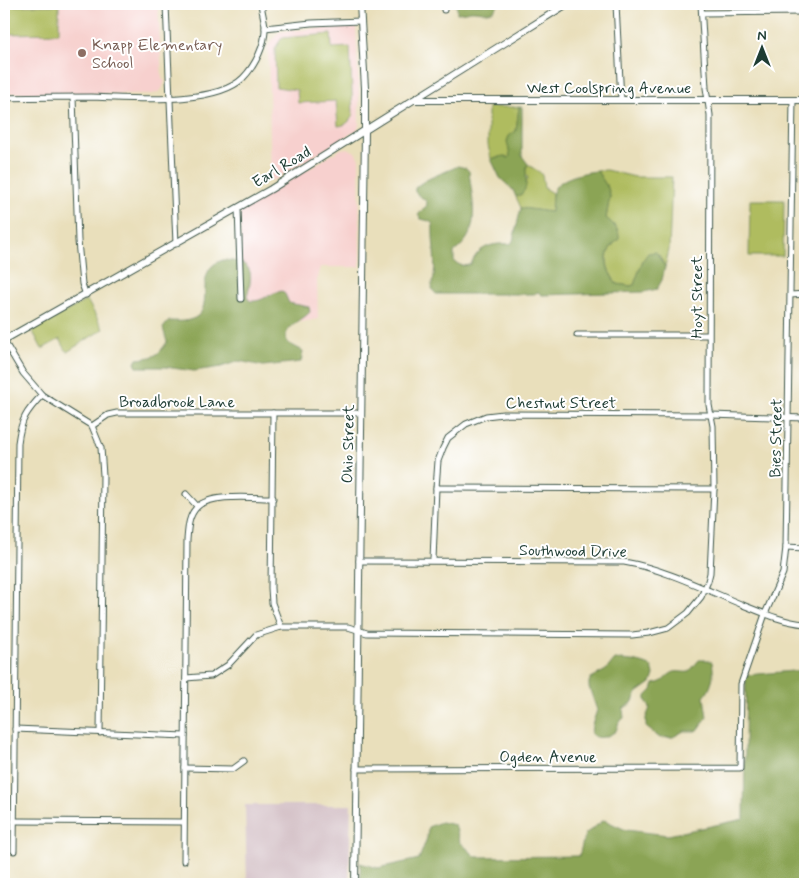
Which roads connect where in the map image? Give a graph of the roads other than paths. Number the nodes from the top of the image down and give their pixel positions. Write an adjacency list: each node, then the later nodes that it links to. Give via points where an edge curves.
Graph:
1 (166, 4): 17 (street)
2 (262, 4): 14 (street)
3 (360, 4): 13 (street, Ohio Street)
4 (444, 4): 9 (street)
5 (567, 4): 18 (street, Earl Road)
6 (616, 4): 19 (street)
7 (701, 4): 12 (street, Hoyt Street)
8 (790, 4): 10 (street)
9 (444, 10)
10 (791, 12): 11 (street); 12 (street)
11 (805, 12)
12 (702, 14): 22 (street, Hoyt Street)
13 (361, 21): 14 (street); 23 (street, Ohio Street)
14 (265, 28): 17 (street, via 256,60 243,78 225,89)
15 (72, 97): 16 (street); 17 (street); 27 (street, via 78,241)
16 (4, 98)
17 (170, 98): 25 (street)
18 (413, 100): 19 (street, West Coolspring Avenue); 23 (street, Earl Road)
19 (621, 100): 22 (street, West Coolspring Avenue)
20 (793, 100): 21 (street, West Coolspring Avenue); 22 (street, West Coolspring Avenue); 28 (street, Bies Street)
21 (805, 100)
22 (708, 101): 31 (street, Hoyt Street)
23 (365, 131): 24 (street, Earl Road); 35 (street, Ohio Street)
24 (238, 208): 25 (street, Earl Road); 29 (street)
25 (176, 244): 27 (street, Earl Road)
26 (805, 294): 28 (street)
27 (86, 295): 32 (street, Earl Road)
28 (791, 295): 37 (street, Bies Street)
29 (240, 299)
30 (577, 335): 31 (street)
31 (708, 335): 36 (street, Hoyt Street)
32 (4, 341): 33 (street, via 24,374)
33 (42, 395): 39 (street); 55 (street, via 20,424 18,443)
34 (273, 413): 35 (street, Broadbrook Lane); 39 (street, Broadbrook Lane, via 117,412); 43 (street)
35 (361, 413): 48 (street, Ohio Street)
36 (711, 415): 37 (street, Chestnut Street); 40 (street, Chestnut Street, via 486,416 466,424 448,438 438,461); 41 (street, Hoyt Street)
37 (788, 417): 38 (street, Chestnut Street); 45 (street, Bies Street)
38 (805, 418)
39 (92, 426): 56 (street, via 101,448 103,474)
40 (436, 488): 41 (street); 47 (street, Chestnut Street)
41 (714, 489): 49 (street, Hoyt Street, via 710,573)
42 (186, 494): 44 (street)
43 (273, 498): 44 (street, via 224,498); 52 (street, via 271,588 272,603)
44 (197, 506): 54 (street, via 188,528)
45 (786, 548): 46 (street); 50 (street, Bies Street, via 783,574)
46 (805, 548)
47 (433, 560): 48 (street, Southwood Drive); 49 (street, Southwood Drive, via 624,562 646,566)
48 (359, 561): 53 (street, Ohio Street)
49 (705, 589): 50 (street, Southwood Drive); 53 (street, via 688,613 668,628 649,633 387,634)
50 (765, 614): 51 (street, Southwood Drive); 60 (street, Bies Street, via 741,684)
51 (805, 624)
52 (281, 627): 53 (street, via 348,627); 54 (street, via 256,635 228,665 210,676)
53 (359, 631): 61 (street, Ohio Street)
54 (186, 678): 57 (street)
55 (15, 729): 56 (street); 62 (street)
56 (100, 733): 57 (street)
57 (185, 736): 59 (street)
58 (244, 761): 59 (street, via 233,768)
59 (185, 768): 63 (street)
60 (740, 768): 61 (street, Ogden Avenue)
61 (356, 769): 66 (street, Ohio Street)
62 (14, 821): 63 (street); 64 (street)
63 (183, 822): 65 (street)
64 (14, 851)
65 (184, 861)
66 (355, 884)

